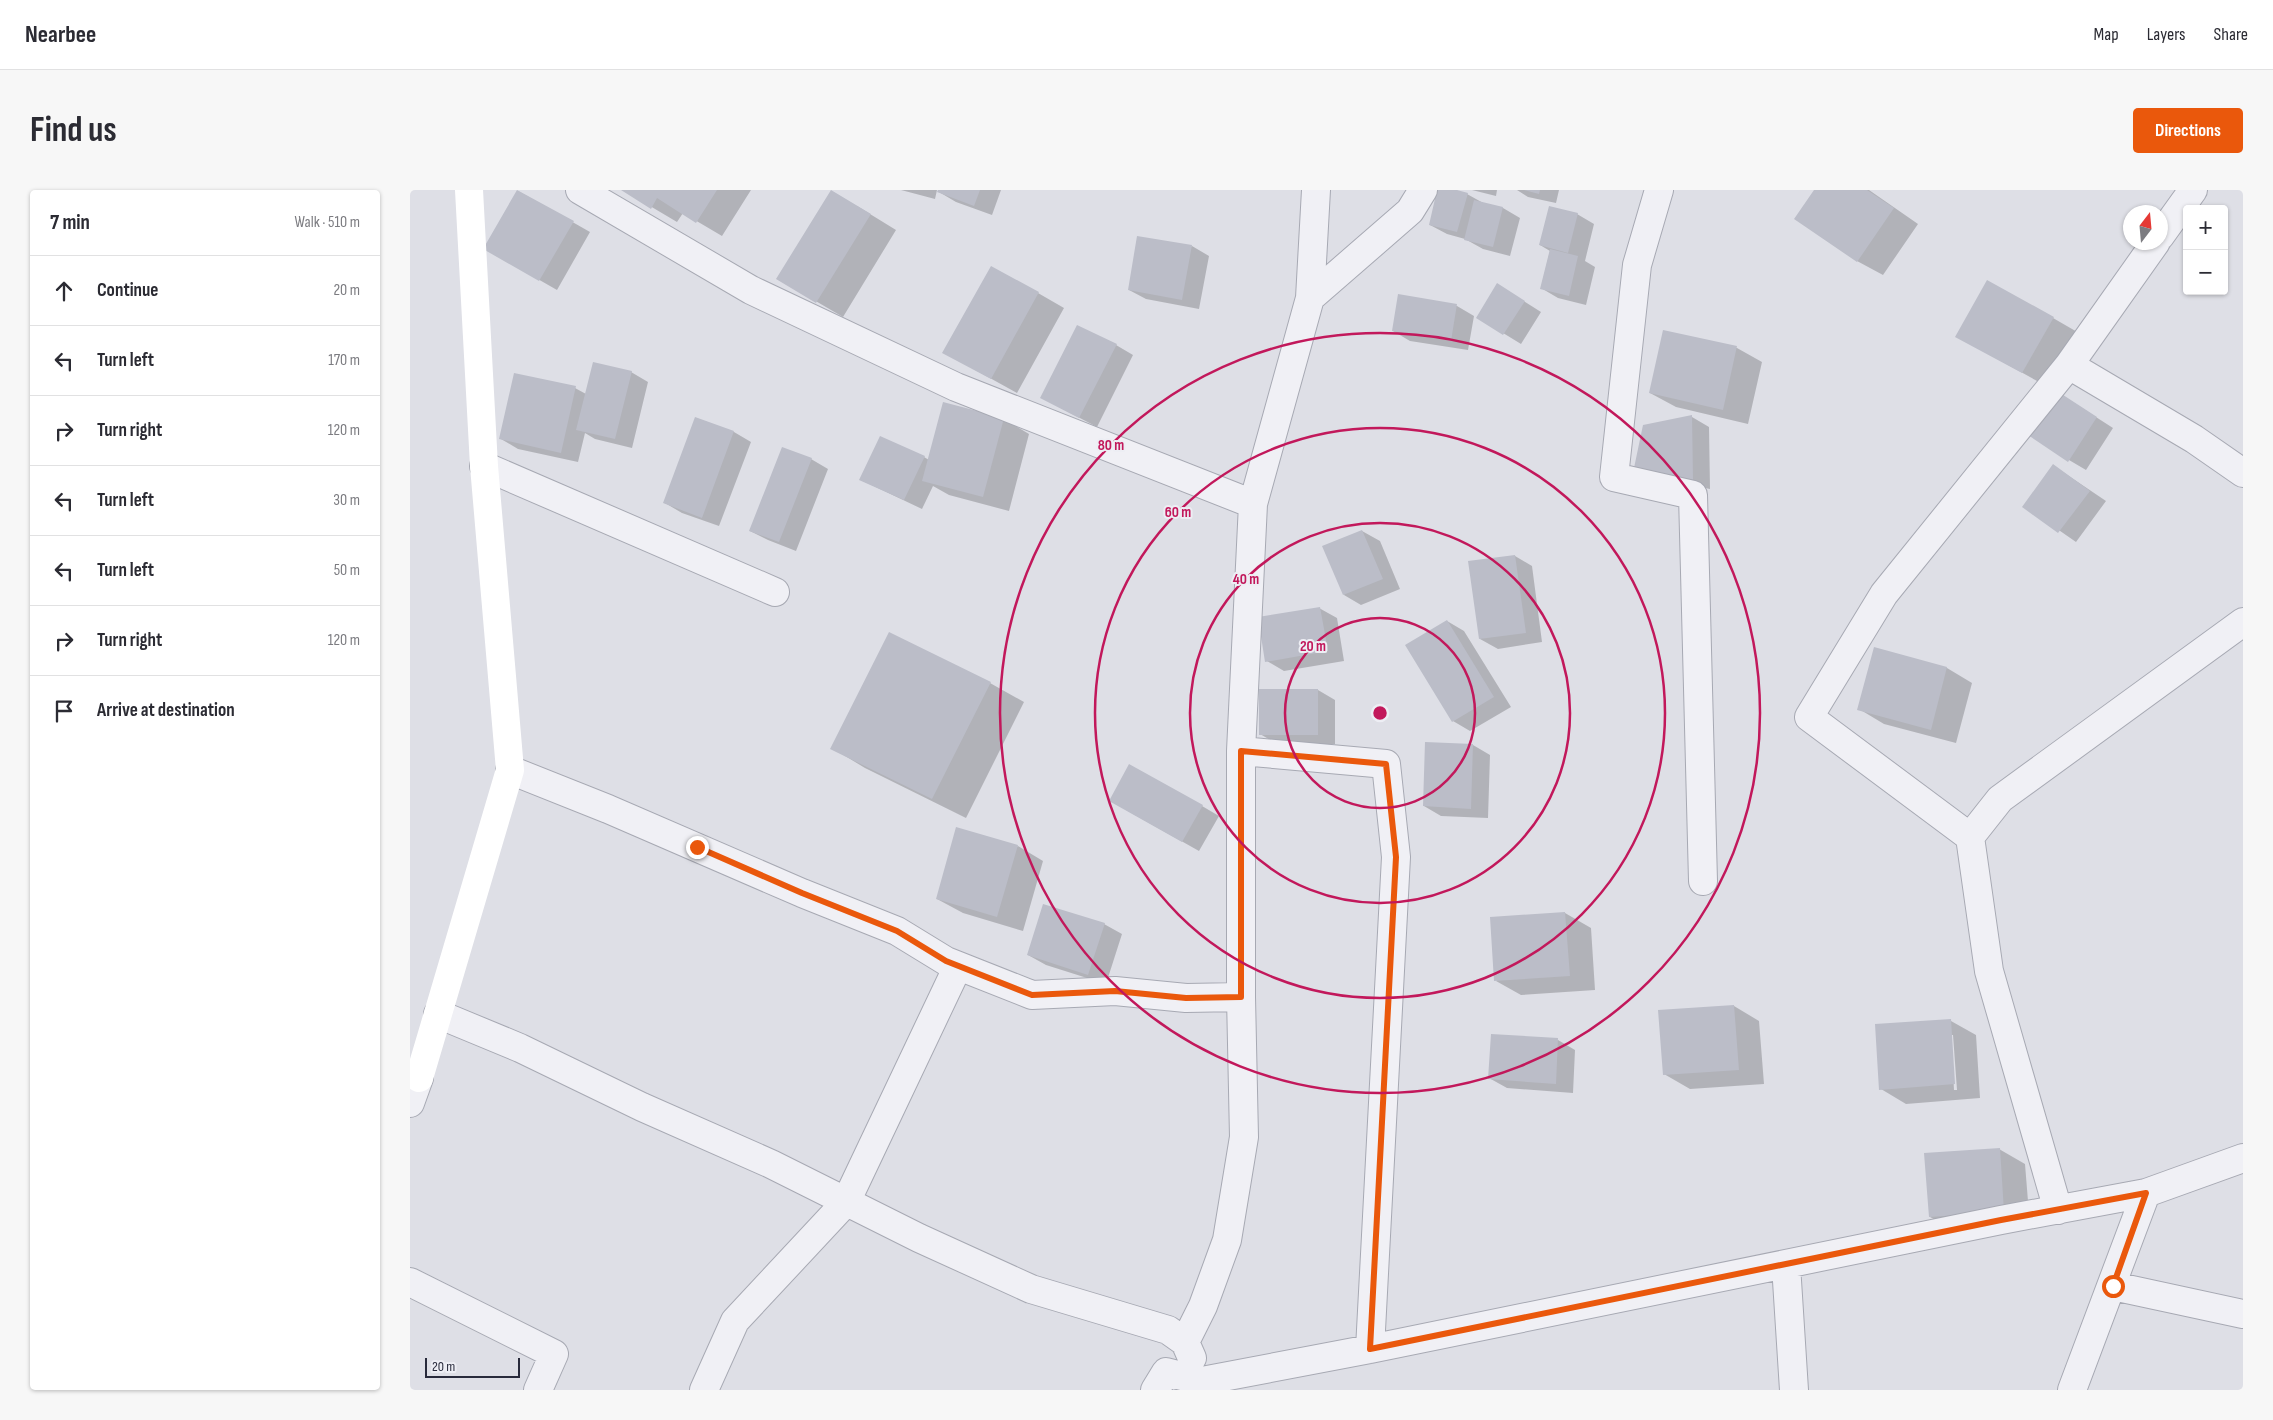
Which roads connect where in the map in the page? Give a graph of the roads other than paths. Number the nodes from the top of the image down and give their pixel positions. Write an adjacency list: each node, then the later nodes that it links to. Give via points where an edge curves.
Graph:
1 (469, 190): 11 (street)
2 (580, 190): 13 (street, via 751,290 947,383)
3 (1316, 190): 9 (street)
4 (1423, 190): 9 (street, via 1410,211)
5 (1660, 190): 19 (street, via 1638,265 1614,477 1693,496)
6 (2193, 190): 7 (street)
7 (2168, 225)
8 (2150, 250): 10 (street)
9 (1310, 298): 13 (street)
10 (2069, 365): 12 (street, via 2194,439); 18 (street, via 1884,594 1809,717)
11 (484, 466): 14 (street); 17 (street)
12 (2243, 473)
13 (1253, 504): 16 (street)
14 (775, 592)
15 (2243, 622): 18 (street, via 2000,799)
16 (1241, 751): 21 (street); 34 (street, via 1386,764 1396,857)
17 (510, 770): 20 (street, via 897,931); 22 (street)
18 (1970, 837): 28 (street, via 1988,971)
19 (1704, 881)
20 (958, 966): 21 (street, via 1032,995 1115,991 1186,998); 27 (street)
21 (1241, 997): 33 (street, via 1244,1137 1241,1156 1227,1240 1203,1306)
22 (438, 1014): 23 (street); 27 (street, via 520,1048)
23 (414, 1076): 24 (street)
24 (410, 1103)
25 (2243, 1158): 26 (street)
26 (2146, 1193): 28 (street); 31 (street)
27 (846, 1202): 33 (street, via 1031,1289 1168,1330); 37 (street, via 735,1321)
28 (2058, 1210): 29 (street)
29 (1786, 1266): 34 (street); 39 (street)
30 (410, 1282): 36 (street, via 554,1354)
31 (2113, 1286): 32 (street); 40 (street)
32 (2243, 1314)
33 (1185, 1342): 35 (street)
34 (1370, 1349): 35 (street)
35 (1202, 1381): 38 (street, via 1166,1372)
36 (538, 1390)
37 (704, 1390)
38 (1155, 1390)
39 (1794, 1390)
40 (2072, 1390)

